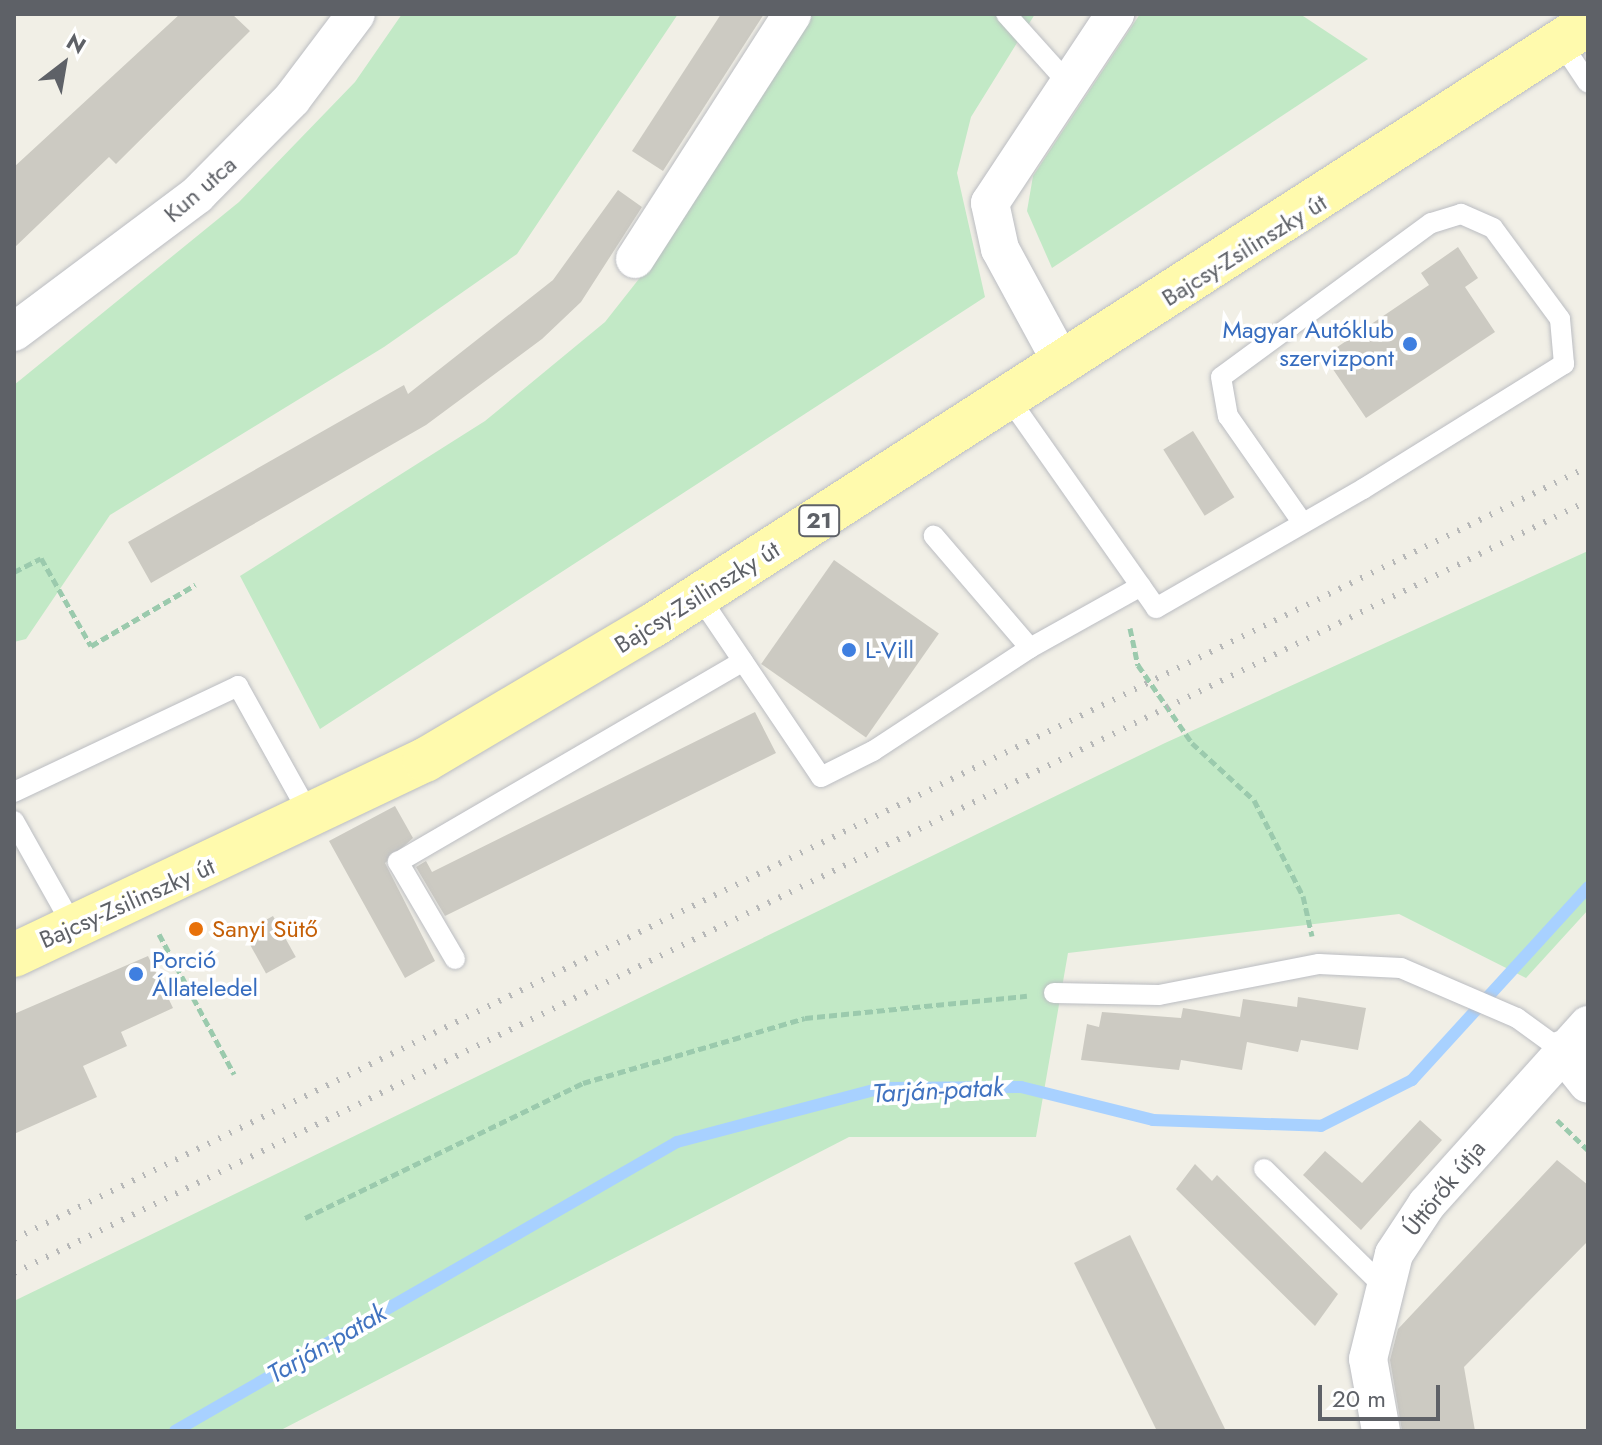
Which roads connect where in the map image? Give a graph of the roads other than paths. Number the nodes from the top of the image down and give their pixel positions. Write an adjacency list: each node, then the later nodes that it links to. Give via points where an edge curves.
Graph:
1 (356, 14): 9 (street, Kun utca, via 292,99 197,195)
2 (792, 14): 8 (street)
3 (1006, 14): 6 (lane)
4 (1115, 14): 6 (street)
5 (1574, 33): 7 (lane); 10 (main road, Bajcsy-Zsilinszky út / 21)
6 (1067, 82): 10 (street, via 990,203 1000,249)
7 (1588, 83)
8 (635, 259)
9 (14, 332)
10 (1063, 365): 11 (main road, Bajcsy-Zsilinszky út / 21)
11 (1010, 400): 14 (lane); 15 (main road, Bajcsy-Zsilinszky út / 21)
12 (1302, 522): 12 (lane, via 1564,364 1560,319 1493,228 1461,214 1431,223 1221,377 1228,416); 14 (lane, via 1156,608)
13 (934, 536): 16 (lane)
14 (1141, 586): 16 (lane)
15 (699, 596): 17 (lane); 19 (main road, Bajcsy-Zsilinszky út / 21, via 425,760)
16 (1030, 648): 17 (lane, via 873,751 821,777)
17 (743, 661): 23 (lane, via 398,862)
18 (14, 792): 19 (lane, via 238,686)
19 (311, 817): 21 (main road, Bajcsy-Zsilinszky út / 21)
20 (14, 821): 21 (lane)
21 (74, 928): 22 (main road, Bajcsy-Zsilinszky út / 21)
22 (14, 955)
23 (455, 959)
24 (1054, 993): 25 (lane, via 1159,995 1319,964 1401,968)
25 (1575, 1038): 26 (street); 28 (street, Úttörők útja, via 1408,1228)
26 (1577, 1096)
27 (1264, 1169): 28 (lane)
28 (1381, 1284): 29 (street, Úttörők útja, via 1368,1359)
29 (1381, 1431)

